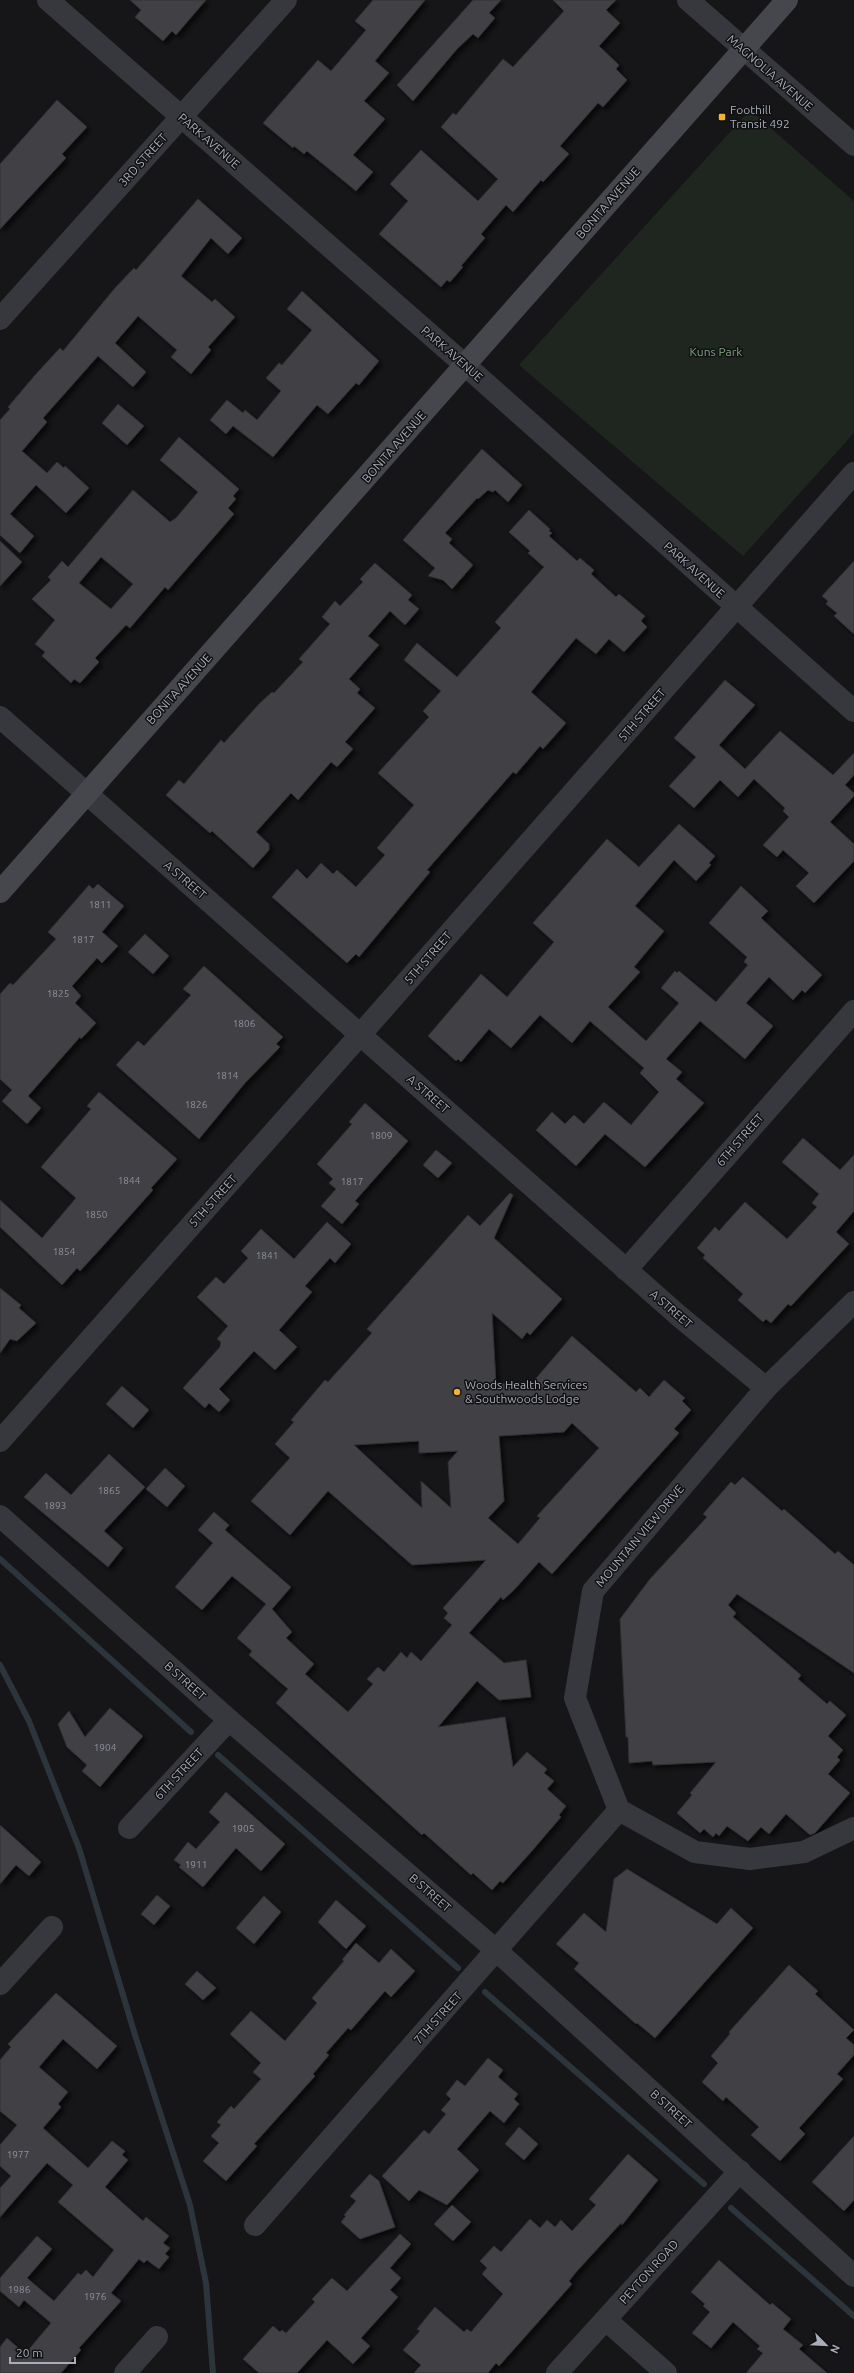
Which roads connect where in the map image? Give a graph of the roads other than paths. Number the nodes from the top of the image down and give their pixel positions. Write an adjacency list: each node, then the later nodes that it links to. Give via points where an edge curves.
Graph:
1 (48, 0): 6 (street, PARK AVENUE)
2 (286, 0): 6 (street, 3RD STREET)
3 (688, 0): 5 (street, MAGNOLIA AVENUE)
4 (787, 0): 5 (main road, BONITA AVENUE)
5 (743, 50): 7 (street, MAGNOLIA AVENUE); 9 (main road, BONITA AVENUE)
6 (182, 117): 8 (street, 3RD STREET); 9 (street, PARK AVENUE)
7 (854, 145)
8 (0, 319)
9 (465, 365): 11 (street, PARK AVENUE); 14 (main road, BONITA AVENUE)
10 (854, 473): 11 (street, 5TH STREET)
11 (736, 607): 12 (street, PARK AVENUE); 17 (street, 5TH STREET)
12 (854, 711)
13 (0, 717): 14 (street, A STREET)
14 (87, 793): 15 (main road, BONITA AVENUE); 17 (street, A STREET)
15 (0, 892)
16 (854, 1011): 18 (street, 6TH STREET)
17 (360, 1035): 18 (street, A STREET); 21 (street, 5TH STREET)
18 (626, 1270): 20 (street, A STREET)
19 (854, 1302): 20 (street)
20 (766, 1388): 24 (street, MOUNTAIN VIEW DRIVE, via 593,1591 575,1698)
21 (0, 1441)
22 (0, 1516): 23 (street, B STREET)
23 (229, 1720): 25 (street, 6TH STREET); 28 (street, B STREET)
24 (619, 1810): 26 (street, via 695,1852 750,1859 804,1852); 28 (street, 7TH STREET)
25 (129, 1828)
26 (854, 1828)
27 (52, 1927): 29 (street)
28 (497, 1951): 30 (street, B STREET); 31 (street, 7TH STREET)
29 (0, 1984)
30 (740, 2171): 32 (street, B STREET); 33 (street, PEYTON ROAD)
31 (255, 2225)
32 (854, 2276)
33 (606, 2320): 36 (street, PEYTON ROAD); 37 (street)
34 (157, 2337): 35 (street)
35 (125, 2373)
36 (557, 2373)
37 (666, 2373)

